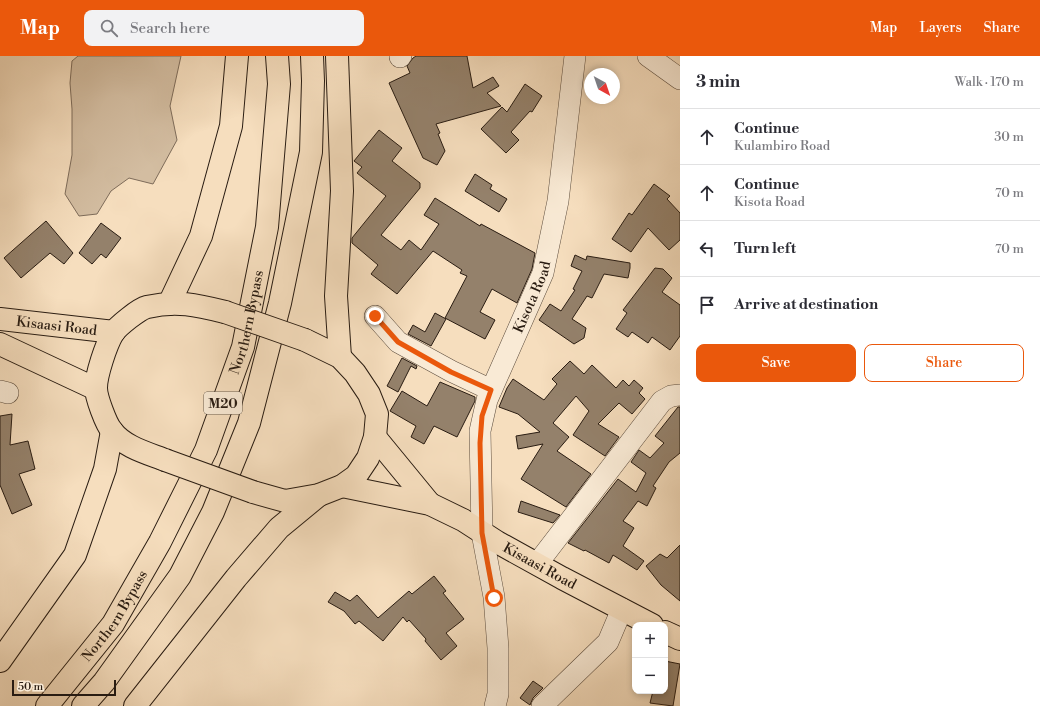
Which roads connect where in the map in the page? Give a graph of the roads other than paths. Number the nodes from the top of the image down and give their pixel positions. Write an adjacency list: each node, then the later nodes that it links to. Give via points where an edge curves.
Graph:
1 (237, 56): 8 (main road, via 230,126 201,236)
2 (277, 56): 29 (main road, Northern Bypass / M20, via 279,84 267,227 243,347 206,450 160,542 112,624)
3 (312, 56): 30 (main road, Northern Bypass / M20, via 314,81 311,152 280,303 249,423 213,512 180,576 104,682)
4 (337, 56): 13 (main road, via 342,191 336,296)
5 (575, 56): 15 (street, Kisota Road, via 558,201 543,273)
6 (648, 56): 7 (street)
7 (680, 79)
8 (169, 304): 11 (main road, via 145,307); 13 (main road, bridge, via 193,304 225,312 305,340)
9 (375, 316): 15 (street, via 398,342 451,372)
10 (0, 319): 11 (main road, Kisaasi Road)
11 (114, 332): 14 (main road, via 104,356)
12 (0, 344): 14 (main road, Kisaasi Road)
13 (340, 357): 18 (main road, via 369,394 377,414)
14 (96, 389): 17 (main road)
15 (491, 390): 22 (street, Kisota Road, via 480,431)
16 (680, 395): 23 (street, via 662,401)
17 (112, 431): 20 (main road, bridge, via 131,447 253,492 285,501); 28 (main road, via 105,469 75,555)
18 (375, 437): 19 (main road, via 368,458 356,476); 21 (main road)
19 (342, 486): 20 (main road); 21 (main road)
20 (319, 495): 31 (main road, via 279,528)
21 (430, 504): 22 (main road, Kisaasi Road, via 463,520)
22 (482, 533): 23 (main road, Kisaasi Road); 32 (street, Kisota Road, via 494,598 498,648 498,694)
23 (537, 564): 24 (main road, Kisaasi Road)
24 (622, 609): 25 (main road, Kisaasi Road); 33 (street, via 608,642)
25 (646, 622)
26 (668, 633): 27 (main road)
27 (680, 639)
28 (0, 661)
29 (47, 706)
30 (83, 706)
31 (135, 706)
32 (494, 706)
33 (542, 706)

